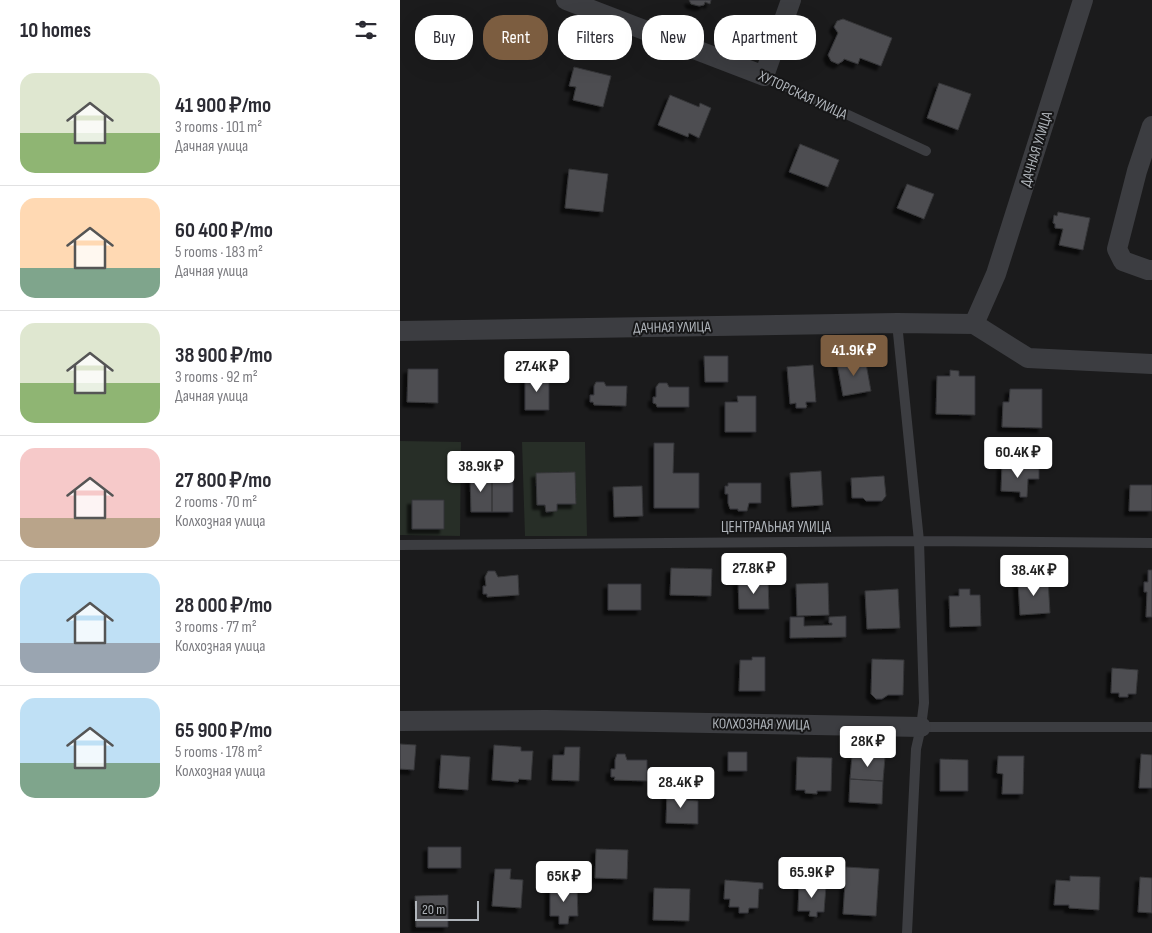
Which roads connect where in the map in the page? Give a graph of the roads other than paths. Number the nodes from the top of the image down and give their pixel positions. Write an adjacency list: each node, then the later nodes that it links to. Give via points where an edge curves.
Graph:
1 (566, 0): 4 (street, ХУТОРСКАЯ УЛИЦА)
2 (790, 0): 4 (street)
3 (1083, 0): 9 (street, ДАЧНАЯ УЛИЦА, via 996,274)
4 (764, 76): 6 (lane, ХУТОРСКАЯ УЛИЦА)
5 (1152, 126): 7 (street, via 1118,249 1123,261)
6 (926, 151)
7 (1152, 270)
8 (897, 323): 9 (street, ДАЧНАЯ УЛИЦА); 10 (street, ДАЧНАЯ УЛИЦА); 12 (lane)
9 (974, 324): 11 (street, via 1028,358)
10 (400, 330)
11 (1152, 364)
12 (919, 540): 13 (lane, ЦЕНТРАЛЬНАЯ УЛИЦА); 14 (lane, ЦЕНТРАЛЬНАЯ УЛИЦА); 17 (lane, via 924,703)
13 (1152, 543)
14 (400, 545)
15 (400, 721): 17 (street, КОЛХОЗНАЯ УЛИЦА, via 556,720)
16 (1152, 727): 17 (lane, КОЛХОЗНАЯ УЛИЦА)
17 (921, 728): 18 (lane, via 916,748)
18 (908, 933)

